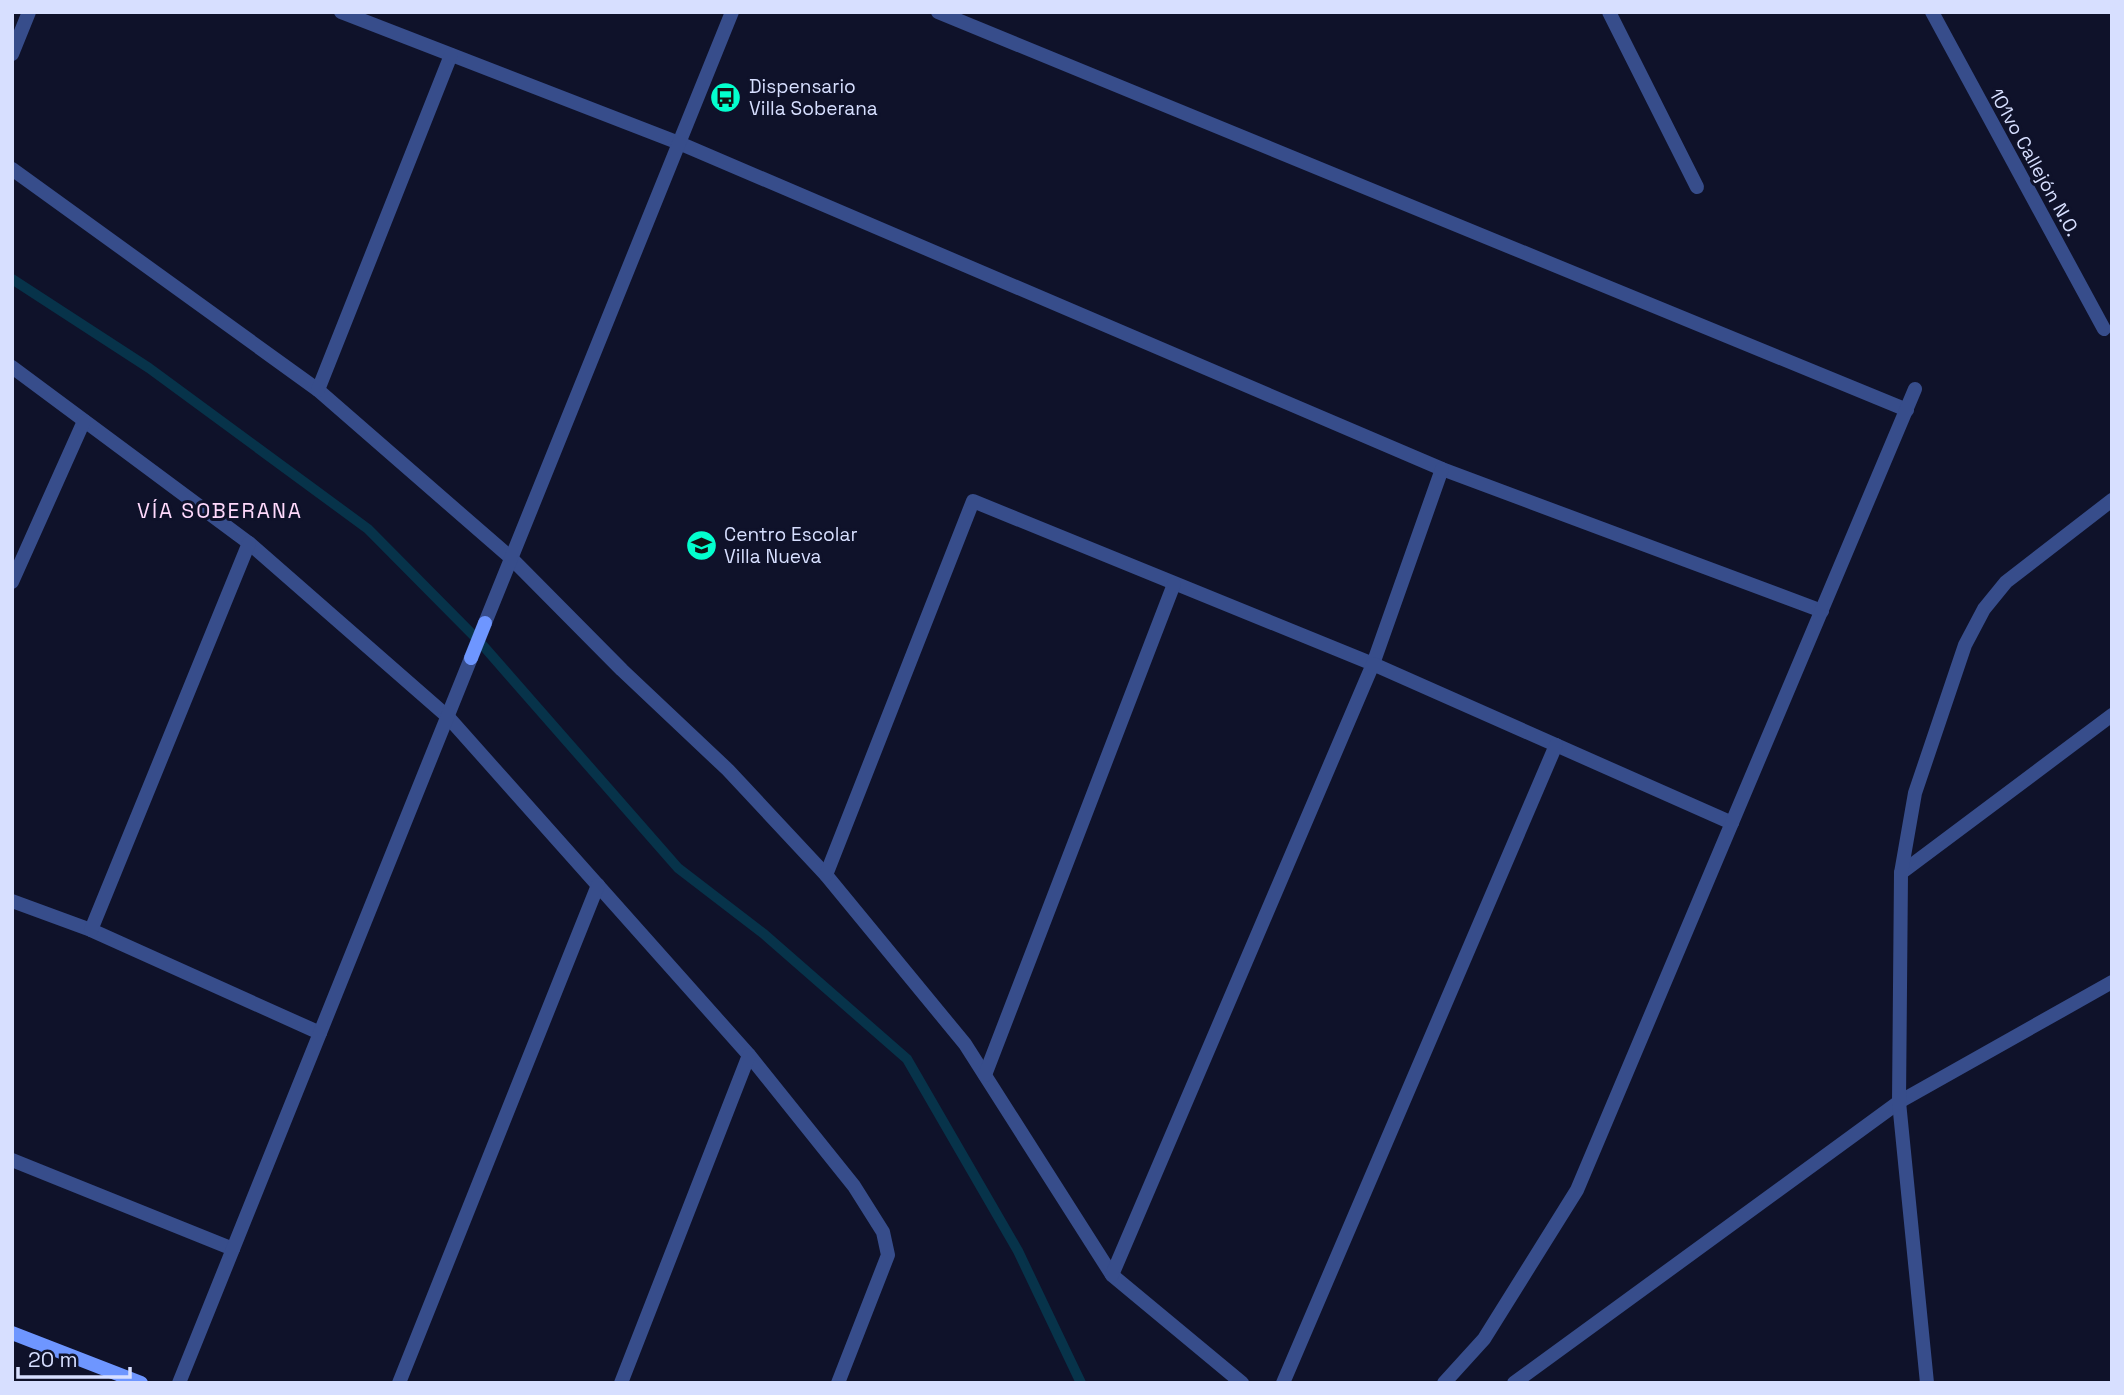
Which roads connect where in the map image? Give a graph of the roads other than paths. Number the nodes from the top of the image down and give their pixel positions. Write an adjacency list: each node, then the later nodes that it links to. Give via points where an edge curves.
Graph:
1 (29, 12): 7 (street)
2 (341, 12): 8 (street)
3 (732, 12): 9 (street)
4 (938, 12): 16 (street)
5 (1609, 12): 11 (street)
6 (1932, 12): 12 (street, 101vo Callejón N.O.)
7 (12, 54)
8 (451, 55): 9 (street); 15 (street)
9 (679, 143): 18 (street); 21 (street)
10 (12, 169): 15 (street)
11 (1697, 187)
12 (2104, 329)
13 (12, 367): 17 (street)
14 (1915, 389): 16 (street)
15 (318, 390): 21 (street)
16 (1907, 410): 24 (street)
17 (84, 421): 20 (street); 22 (street)
18 (1442, 469): 24 (street); 25 (street)
19 (2112, 500): 30 (street, via 2006,582 1984,609 1965,645 1915,793)
20 (249, 543): 27 (street); 34 (street)
21 (511, 558): 27 (street); 31 (street, via 728,770)
22 (12, 582)
23 (1174, 583): 25 (street); 31 (street, via 973,501); 38 (street)
24 (1822, 611): 29 (street)
25 (1373, 664): 28 (street); 42 (street)
26 (2112, 715): 30 (street)
27 (448, 717): 32 (street); 36 (street)
28 (1556, 745): 29 (street); 50 (street)
29 (1732, 823): 51 (street, via 1577,1190 1484,1339)
30 (1901, 873): 39 (street)
31 (826, 875): 38 (street, via 965,1044)
32 (598, 884): 37 (street); 46 (street)
33 (12, 901): 34 (street)
34 (92, 930): 36 (street)
35 (2112, 982): 39 (street)
36 (320, 1032): 41 (street)
37 (749, 1055): 47 (street); 48 (street, via 854,1185 883,1232 888,1255)
38 (985, 1075): 42 (street)
39 (1899, 1102): 52 (street); 53 (street)
40 (12, 1160): 41 (street)
41 (233, 1249): 45 (street)
42 (1112, 1275): 49 (street)
43 (12, 1333): 44 (street)
44 (142, 1383)
45 (179, 1383)
46 (399, 1383)
47 (621, 1383)
48 (838, 1383)
49 (1242, 1383)
50 (1283, 1383)
51 (1444, 1383)
52 (1514, 1383)
53 (1927, 1383)

